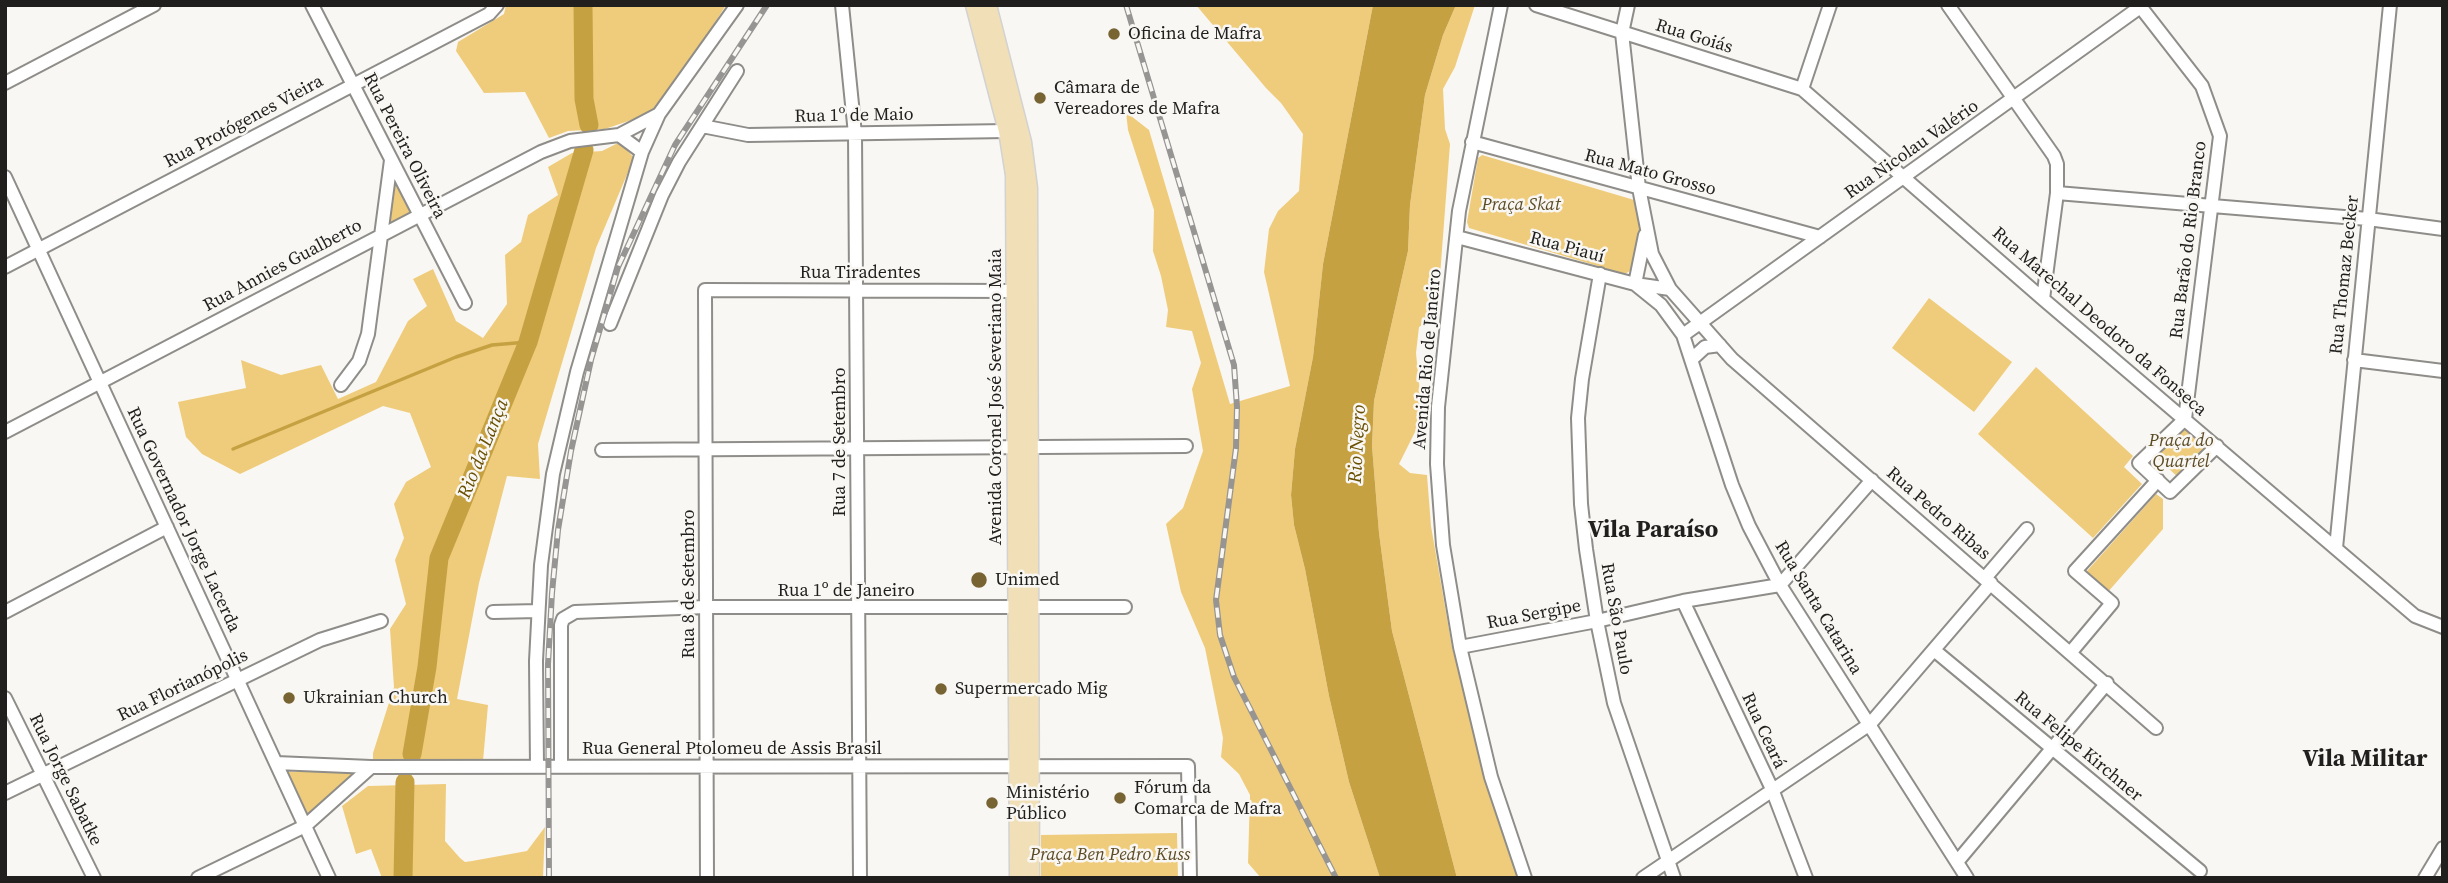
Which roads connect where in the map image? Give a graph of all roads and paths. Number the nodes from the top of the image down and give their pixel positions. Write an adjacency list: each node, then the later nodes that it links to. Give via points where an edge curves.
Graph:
1 (154, 5): 17 (street)
2 (312, 5): 18 (street, Rua Pereira Oliveira)
3 (497, 5): 18 (street, Rua Protógenes Vieira, via 489,15)
4 (737, 5): 21 (street)
5 (974, 5): 23 (main road, Avenida Coronel José Severiano Maia)
6 (988, 5): 65 (main road, Avenida Coronel José Severiano Maia, via 1028,173)
7 (1501, 5): 26 (street, Avenida Rio de Janeiro)
8 (1536, 5): 15 (street, Rua Goiás)
9 (1628, 5): 15 (street)
10 (1830, 5): 19 (street)
11 (1948, 5): 20 (street)
12 (2390, 5): 35 (street, Rua Thomaz Becker)
13 (842, 6): 24 (street, Rua 7 de Setembro)
14 (2141, 6): 20 (street, Rua Nicolau Valério); 33 (street, Rua Barão do Rio Branco, via 2207,96 2220,136)
15 (1622, 33): 19 (street, Rua Goiás); 31 (street)
16 (737, 71): 22 (street)
17 (5, 83)
18 (353, 85): 28 (street, Rua Pereira Oliveira); 41 (street, Rua Protógenes Vieira)
19 (1802, 89): 30 (street, Rua Marechal Deodoro da Fonseca)
20 (2015, 99): 30 (street, Rua Nicolau Valério); 32 (street, via 2054,156)
21 (659, 114): 25 (street, Rua Annies Gualberto); 27 (street)
22 (702, 126): 24 (street, Rua 1º de Maio, via 748,135); 52 (street, via 662,195)
23 (1007, 131): 24 (street, Rua 1º de Maio); 48 (main road, Avenida Coronel José Severiano Maia, via 1014,175)
24 (855, 134): 47 (street, Rua 7 de Setembro)
25 (619, 135): 27 (street); 34 (street, Rua Annies Gualberto, via 541,152)
26 (1472, 142): 31 (street, Rua Mato Grosso); 39 (street, Avenida Rio de Janeiro)
27 (642, 152): 80 (street, via 561,436 546,520)
28 (391, 160): 34 (street, Rua Pereira Oliveira); 38 (street)
29 (5, 177): 41 (street, Rua Governador Jorge Lacerda)
30 (1904, 177): 40 (street, Rua Nicolau Valério); 49 (street, Rua Marechal Deodoro da Fonseca)
31 (1639, 188): 37 (street); 40 (street, Rua Mato Grosso)
32 (2057, 193): 33 (street); 49 (street)
33 (2212, 205): 35 (street); 60 (street, Rua Barão do Rio Branco)
34 (420, 215): 38 (street, Rua Annies Gualberto); 50 (street, Rua Pereira Oliveira)
35 (2368, 219): 36 (street); 56 (street, Rua Thomaz Becker)
36 (2443, 229)
37 (1646, 231): 44 (street); 45 (street, via 1656,266)
38 (380, 235): 58 (street, Rua Annies Gualberto); 59 (street, via 368,334 359,361)
39 (1457, 237): 43 (street, Rua Piauí); 86 (street, Avenida Rio de Janeiro, via 1438,407 1437,464 1443,545)
40 (1820, 237): 51 (street, Rua Nicolau Valério)
41 (39, 250): 42 (street, Rua Protógenes Vieira); 58 (street, Rua Governador Jorge Lacerda)
42 (5, 267)
43 (1600, 274): 44 (street, Rua Piauí); 84 (street, Rua São Paulo, via 1578,418 1581,504)
44 (1635, 284): 45 (street, Rua Piauí); 53 (street, Rua Santa Catarina, via 1661,304)
45 (1670, 289): 51 (street)
46 (705, 290): 47 (street, Rua Tiradentes); 66 (street, Rua 8 de Setembro)
47 (856, 290): 48 (street, Rua Tiradentes); 64 (street, Rua 7 de Setembro)
48 (1015, 291): 65 (main road, Avenida Coronel José Severiano Maia)
49 (2043, 299): 60 (street, Rua Marechal Deodoro da Fonseca)
50 (465, 303)
51 (1701, 322): 53 (street); 54 (street, Rua Pedro Ribas)
52 (610, 324)
53 (1683, 335): 55 (street, Rua Santa Catarina)
54 (1720, 345): 55 (street, via 1704,347); 68 (street, Rua Pedro Ribas)
55 (1692, 359): 74 (street, Rua Santa Catarina, via 1732,485)
56 (2354, 360): 57 (street); 72 (street, Rua Thomaz Becker)
57 (2443, 371)
58 (100, 382): 61 (street, Rua Annies Gualberto); 70 (street, Rua Governador Jorge Lacerda)
59 (341, 385)
60 (2185, 419): 63 (street, Rua Marechal Deodoro da Fonseca); 69 (street, via 2140,461)
61 (5, 432)
62 (1186, 446): 65 (street)
63 (2217, 446): 69 (street, via 2171,492); 72 (street, Rua Marechal Deodoro da Fonseca)
64 (857, 448): 65 (street); 66 (street); 79 (street, Rua 7 de Setembro)
65 (1023, 448): 78 (main road, Avenida Coronel José Severiano Maia)
66 (706, 449): 67 (street); 76 (street, Rua 8 de Setembro)
67 (602, 450)
68 (1872, 480): 73 (street, Rua Pedro Ribas); 74 (street)
69 (2158, 480): 88 (street, via 2076,571 2112,603)
70 (167, 527): 81 (street); 89 (street, Rua Governador Jorge Lacerda)
71 (2027, 529): 73 (street)
72 (2336, 548): 85 (street, Rua Marechal Deodoro da Fonseca, via 2415,616)
73 (1988, 580): 87 (street); 88 (street, Rua Pedro Ribas)
74 (1780, 585): 75 (street, Rua Sergipe); 92 (street, Rua Santa Catarina)
75 (1682, 601): 84 (street, Rua Sergipe); 103 (street, Rua Ceará)
76 (706, 607): 79 (street, Rua 1º de Janeiro); 98 (street, Rua 1º de Janeiro, via 583,610 568,615 561,625); 99 (street, Rua 8 de Setembro)
77 (1125, 607): 78 (street, Rua 1º de Janeiro)
78 (1023, 608): 79 (street, Rua 1º de Janeiro); 101 (main road, Avenida Coronel José Severiano Maia)
79 (858, 609): 100 (street, Rua 7 de Setembro)
80 (538, 611): 82 (street); 97 (street)
81 (5, 612)
82 (493, 612)
83 (381, 621): 89 (street, Rua Florianópolis, via 320,640)
84 (1597, 621): 86 (street, Rua Sergipe); 107 (street, Rua São Paulo, via 1618,716)
85 (2443, 627)
86 (1460, 647): 118 (street, Avenida Rio de Janeiro, via 1491,777)
87 (1934, 650): 92 (street); 94 (street, Rua Felipe Kirchner)
88 (2071, 652): 90 (street, Rua Pedro Ribas)
89 (237, 679): 95 (street, Rua Governador Jorge Lacerda); 102 (street, Rua Florianópolis)
90 (2107, 683): 93 (street, Rua Pedro Ribas); 94 (street)
91 (5, 698): 102 (street, Rua Jorge Sabatke)
92 (1870, 724): 103 (street); 108 (street, Rua Santa Catarina)
93 (2156, 727)
94 (2052, 748): 108 (street); 109 (street, Rua Felipe Kirchner)
95 (276, 763): 96 (street, Rua General Ptolomeu de Assis Brasil); 105 (street, Rua Governador Jorge Lacerda)
96 (371, 767): 97 (street, Rua General Ptolomeu de Assis Brasil); 105 (street)
97 (537, 767): 98 (street, Rua General Ptolomeu de Assis Brasil)
98 (561, 767): 99 (street, Rua General Ptolomeu de Assis Brasil)
99 (706, 767): 100 (street, Rua General Ptolomeu de Assis Brasil); 113 (street, Rua 8 de Setembro)
100 (859, 767): 101 (street, Rua General Ptolomeu de Assis Brasil); 114 (street, Rua 7 de Setembro)
101 (1024, 767): 115 (main road, Avenida Coronel José Severiano Maia); 116 (main road, Avenida Coronel José Severiano Maia); 117 (street, Rua General Ptolomeu de Assis Brasil, via 1188,766)
102 (43, 775): 104 (street, Rua Florianópolis); 110 (street, Rua Jorge Sabatke)
103 (1772, 789): 107 (street); 121 (street, Rua Ceará)
104 (5, 793)
105 (305, 826): 111 (street); 112 (street, Rua Governador Jorge Lacerda)
106 (2443, 848): 123 (street)
107 (1668, 861): 119 (street); 120 (street, Rua São Paulo)
108 (1957, 862): 122 (street, Rua Santa Catarina)
109 (2200, 871)
110 (94, 878)
111 (198, 878)
112 (329, 878)
113 (707, 878)
114 (860, 878)
115 (1018, 878)
116 (1031, 878)
117 (1189, 878)
118 (1525, 878)
119 (1643, 878)
120 (1674, 878)
121 (1806, 878)
122 (1967, 878)
123 (2425, 878)

